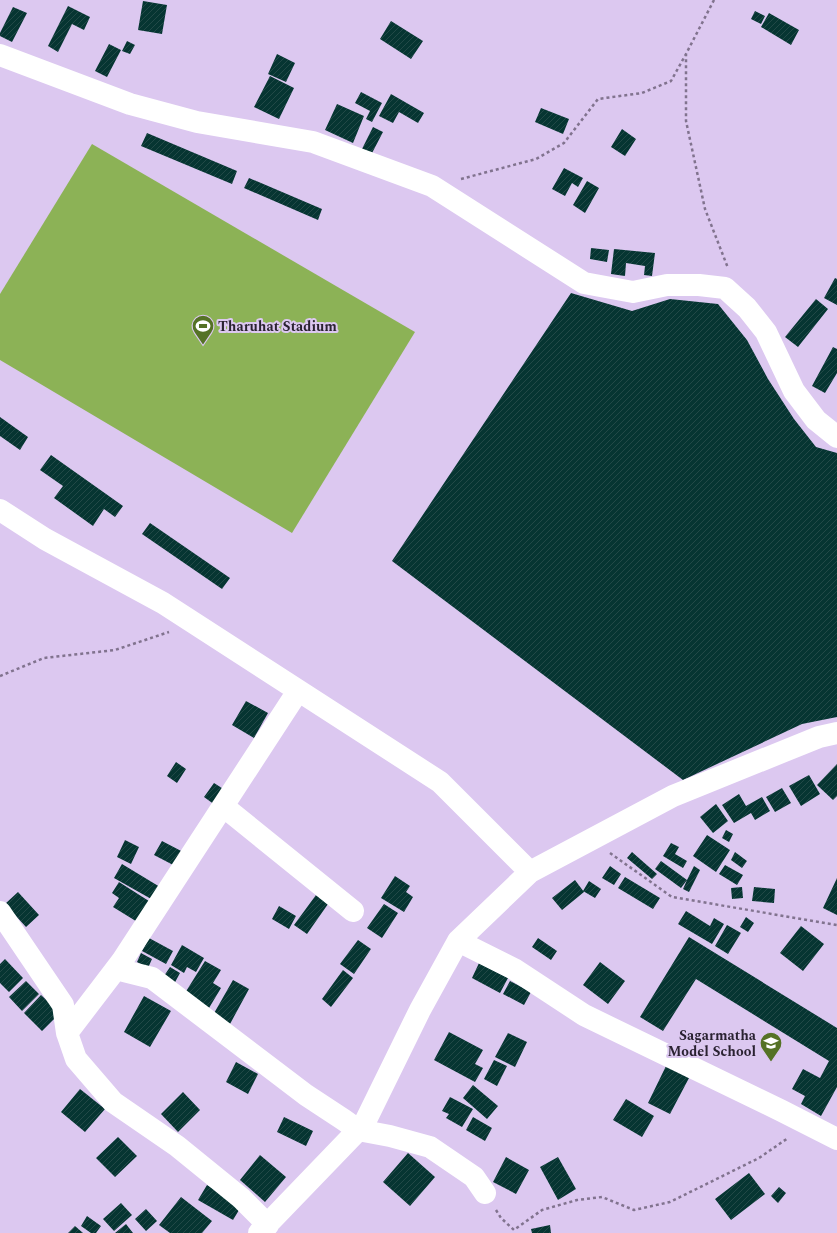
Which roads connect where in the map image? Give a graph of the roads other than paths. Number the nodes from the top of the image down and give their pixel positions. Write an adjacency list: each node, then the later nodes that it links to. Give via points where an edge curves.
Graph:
1 (0, 55): 2 (street, via 130,104 197,122 313,142 432,186 584,283 634,292 667,285 725,288 747,308 766,332 794,391 816,420)
2 (837, 437)
3 (0, 510): 4 (street, via 45,539 163,603)
4 (298, 691): 6 (street); 7 (street, via 440,782)
5 (837, 733): 7 (street, via 819,737 673,796)
6 (223, 806): 8 (street); 11 (street)
7 (530, 872): 10 (street)
8 (353, 911)
9 (0, 912): 12 (street, via 63,1005)
10 (458, 941): 13 (street, via 420,1010 364,1124); 14 (street, via 514,969 584,1015)
11 (116, 969): 12 (street); 13 (street, via 152,978 306,1095)
12 (67, 1033): 16 (street, via 76,1058 113,1102 177,1146 241,1198)
13 (358, 1130): 15 (street, via 430,1147 474,1177); 16 (street)
14 (837, 1140)
15 (485, 1193)
16 (262, 1231)

